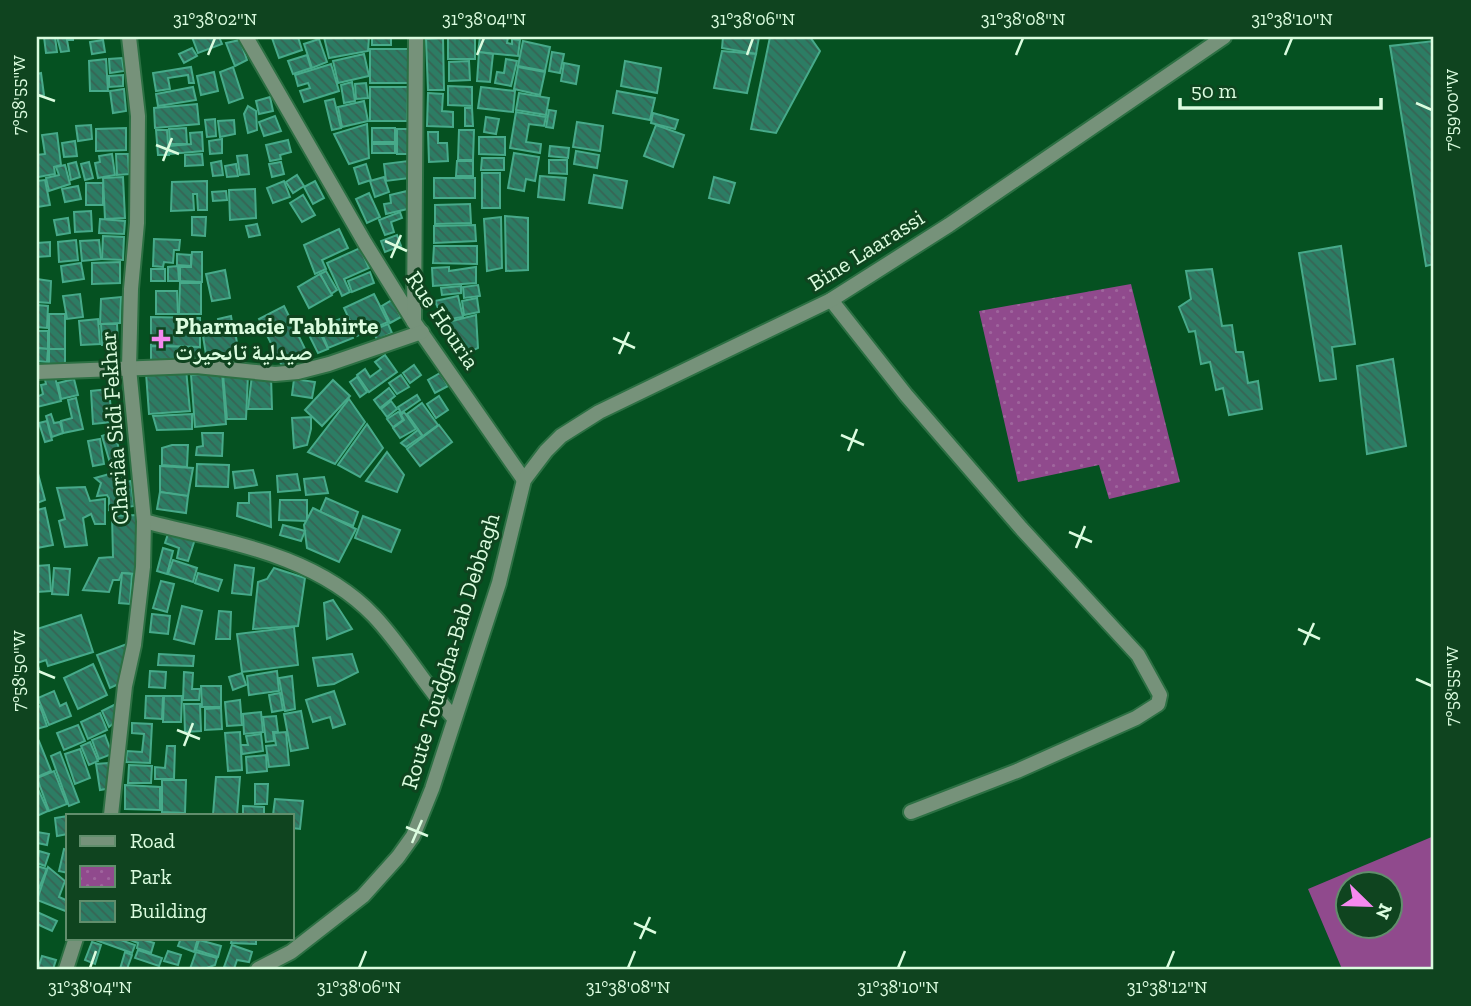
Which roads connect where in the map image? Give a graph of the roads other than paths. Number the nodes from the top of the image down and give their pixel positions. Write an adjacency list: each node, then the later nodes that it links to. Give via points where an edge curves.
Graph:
1 (129, 37): 7 (street, Chariâa Sidi Fekhar, via 138,116)
2 (246, 37): 6 (street, Rue Houria)
3 (416, 37): 6 (street)
4 (1224, 37): 5 (street, Bine Laarassi, via 961,218)
5 (831, 300): 9 (street, Bine Laarassi, via 599,412 546,451); 12 (street, via 1021,528 1138,655 1160,695 1158,704 1136,718)
6 (418, 327): 7 (street, via 298,372 196,366); 9 (street, Rue Houria)
7 (129, 368): 8 (street); 10 (street, Chariâa Sidi Fekhar)
8 (37, 372)
9 (524, 480): 11 (street, Route Toudgha-Bab Debbagh, via 499,583)
10 (144, 521): 11 (street, via 290,560 329,580 374,616); 13 (street, Chariâa Sidi Fekhar, via 138,618 125,686)
11 (454, 718): 16 (street, Route Toudgha-Bab Debbagh, via 423,813 398,856 363,896 291,952)
12 (911, 812)
13 (111, 814)
14 (75, 940): 15 (street)
15 (66, 969)
16 (258, 969)

